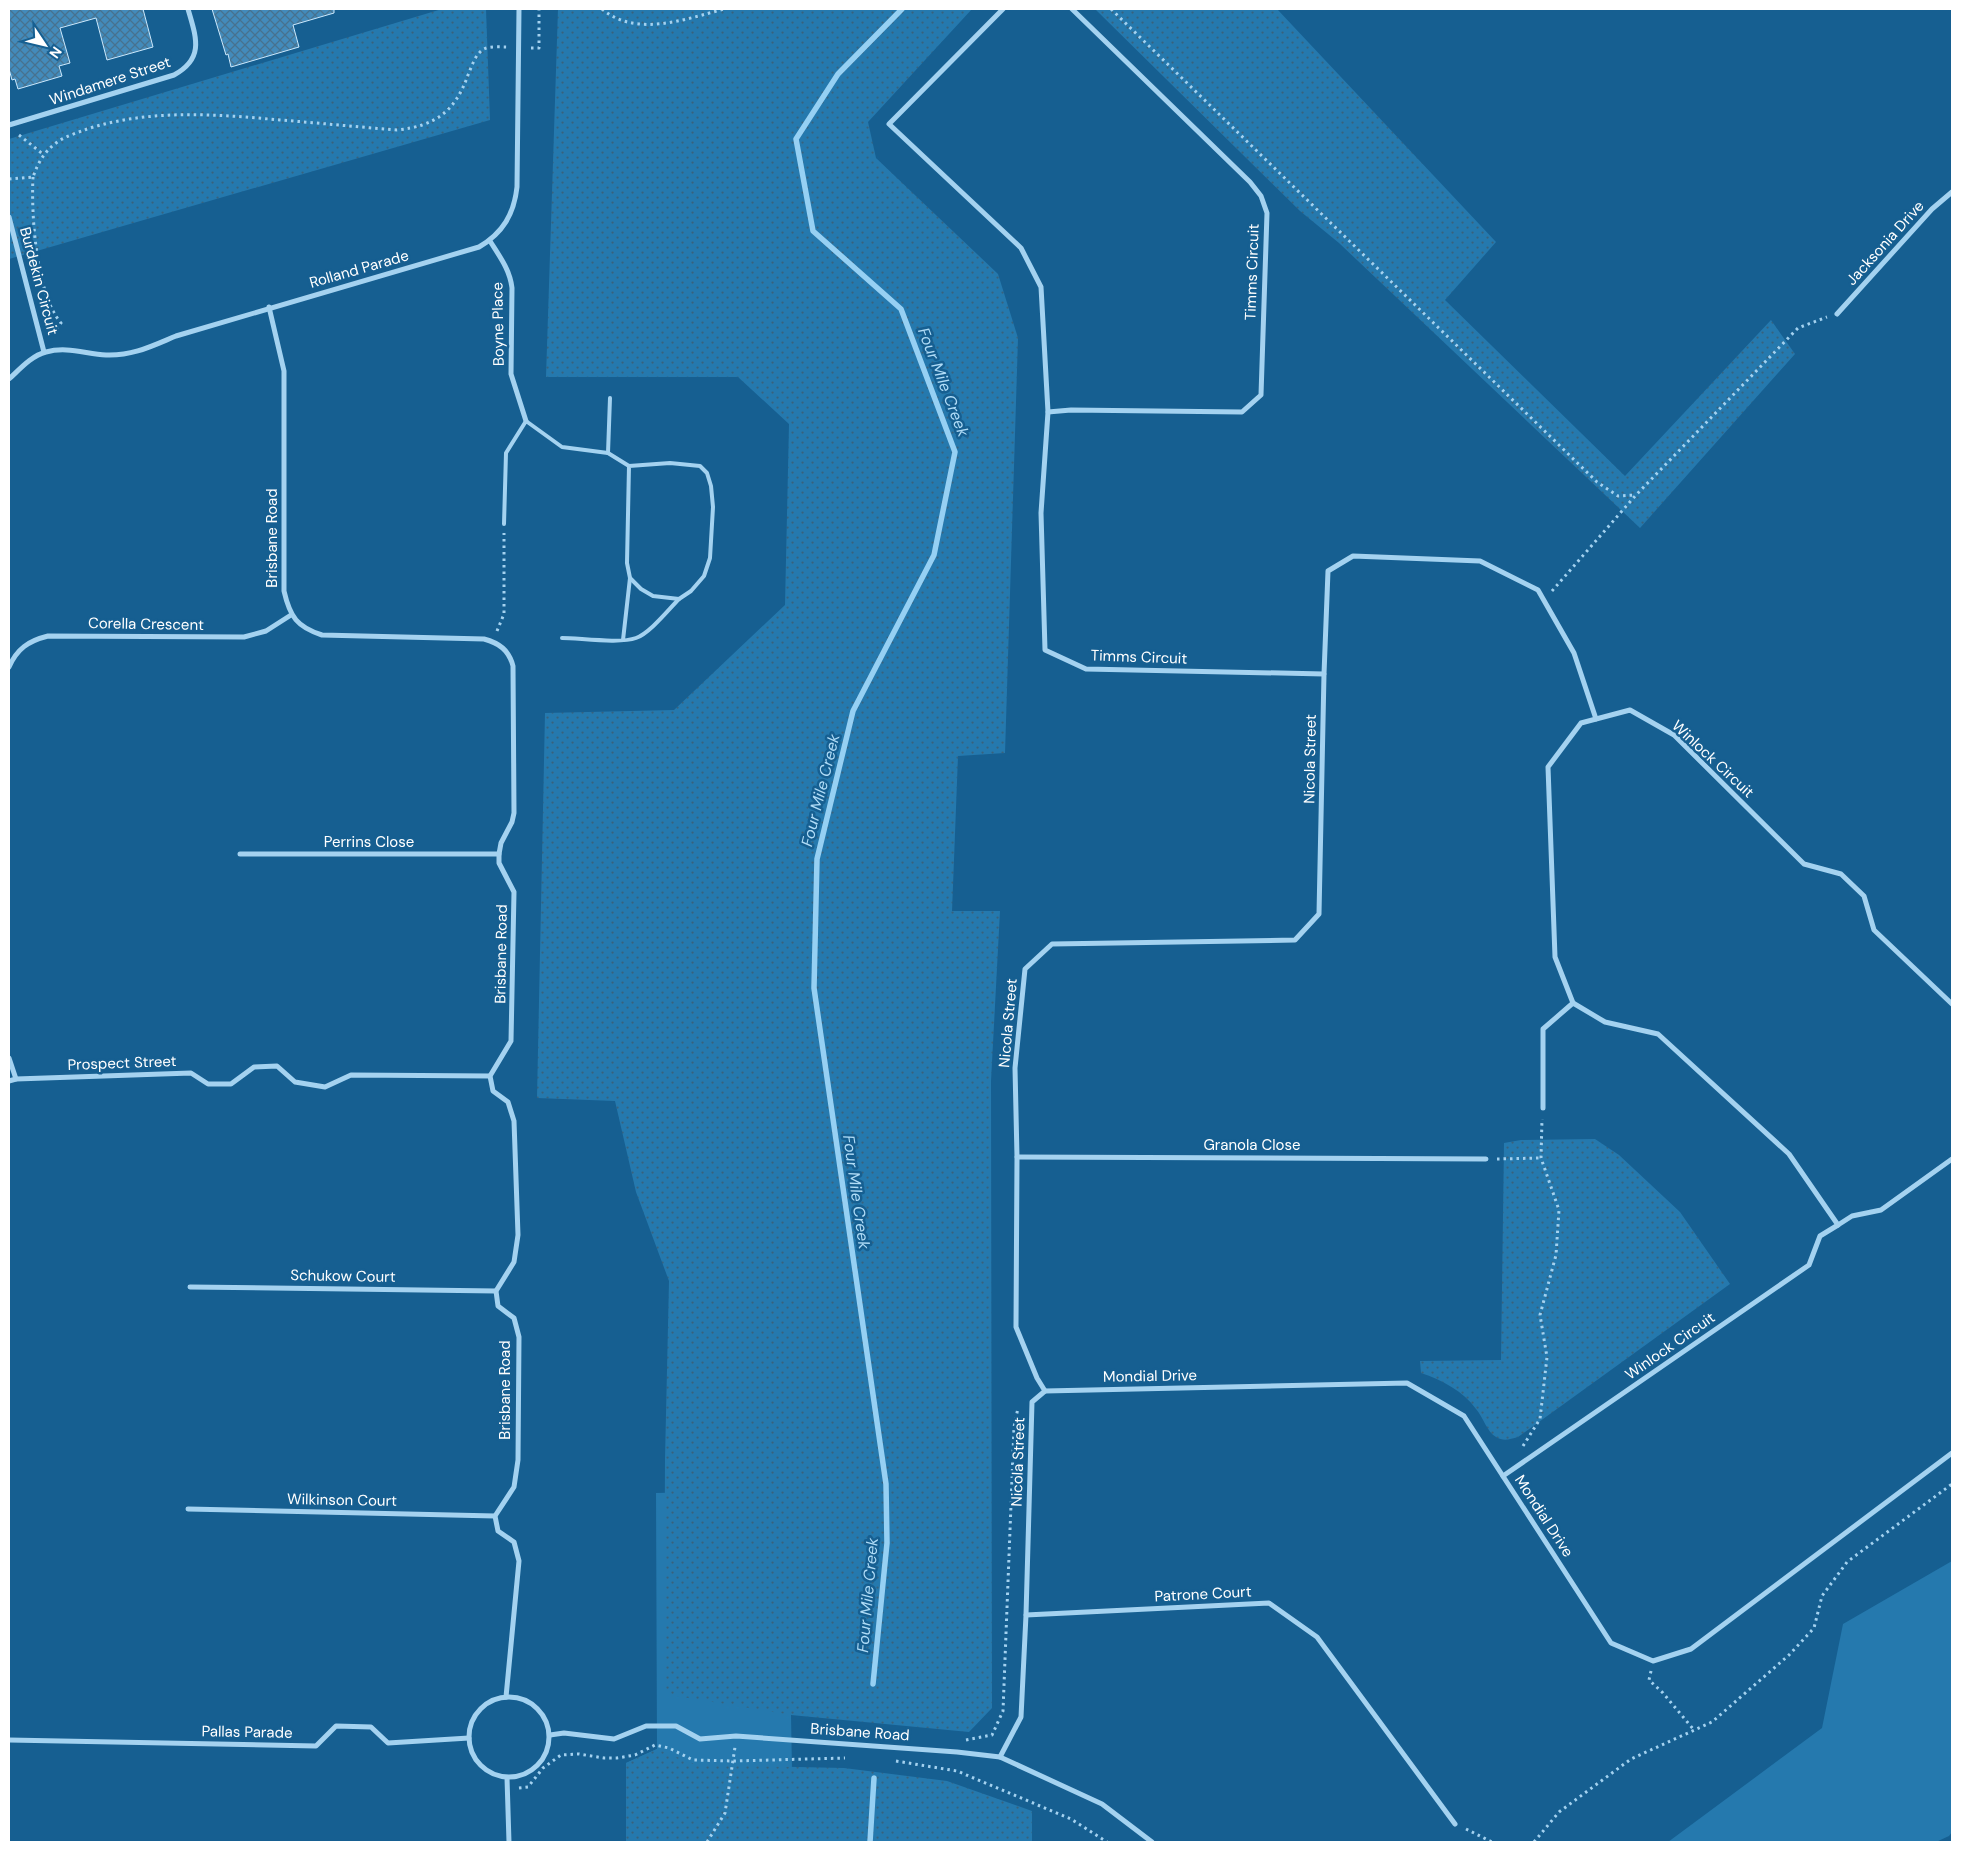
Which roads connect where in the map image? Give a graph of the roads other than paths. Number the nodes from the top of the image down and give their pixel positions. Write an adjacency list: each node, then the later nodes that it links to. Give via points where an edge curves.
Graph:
1 (188, 9): 5 (street, Windamere Street, via 197,39 195,54 187,68 174,75)
2 (519, 9): 8 (street, Rolland Parade, via 517,187 511,215)
3 (1003, 9): 14 (street, Timms Circuit, via 889,124 1021,248 1041,287)
4 (1072, 9): 14 (street, Timms Circuit, via 1261,196 1267,213 1261,396 1242,412)
5 (9, 126)
6 (1952, 192): 10 (street, Jacksonia Drive, via 1932,209)
7 (9, 217): 11 (street, Burdekin Circuit)
8 (490, 241): 9 (street, Rolland Parade, via 479,247); 15 (street, Boyne Place, via 511,277 511,374)
9 (269, 308): 11 (street, Rolland Parade, via 176,336 141,351 106,355 70,350); 21 (street, Brisbane Road, via 284,371 284,591)
10 (1837, 314)
11 (44, 352): 12 (street, Rolland Parade)
12 (9, 379)
13 (610, 398): 16 (lane)
14 (1048, 412): 25 (street, Timms Circuit, via 1041,513 1045,650 1086,669)
15 (526, 421): 16 (lane, via 562,447); 18 (lane, via 506,453)
16 (608, 453): 17 (lane)
17 (629, 466): 19 (lane, via 627,563); 20 (lane, via 670,463 700,466 707,473 713,507 710,558 704,576)
18 (504, 524)
19 (630, 578): 20 (lane, via 653,596); 23 (lane)
20 (679, 599): 23 (lane, via 645,632 636,638)
21 (292, 615): 24 (street, Corella Crescent, via 266,631 244,638 48,636 22,646); 28 (street, via 307,630 322,635 475,638 495,642 502,647 511,660 514,673 514,813)
22 (562, 638): 23 (lane)
23 (623, 640)
24 (9, 667)
25 (1324, 674): 26 (street, Nicola Street, via 1328,571 1353,556 1480,562 1538,590 1574,653); 36 (street, Nicola Street, via 1319,914 1295,940 1052,944 1025,969 1015,1068)
26 (1596, 719): 29 (street, Winlock Circuit, via 1581,723 1548,767 1555,957); 30 (street, Winlock Circuit, via 1630,710 1674,735 1804,864 1842,874 1864,896 1874,930)
27 (240, 854): 28 (street, Perrins Close)
28 (499, 854): 32 (street, Brisbane Road, via 514,892 512,1019 511,1042)
29 (1573, 1003): 35 (street, via 1543,1029); 39 (street, via 1605,1022 1658,1034 1789,1154)
30 (1952, 1004)
31 (9, 1058): 33 (street)
32 (490, 1076): 33 (street, Prospect Street, via 351,1075 325,1086 296,1082 277,1066 254,1067 231,1084 208,1084 191,1073); 41 (street, via 492,1091 508,1102 514,1121 518,1235 514,1262)
33 (16, 1078): 34 (street, Prospect Street)
34 (9, 1081)
35 (1543, 1108)
36 (1017, 1157): 37 (street, Granola Close); 42 (street, Nicola Street, via 1016,1327)
37 (1486, 1159)
38 (1952, 1159): 39 (street, Winlock Circuit, via 1881,1210 1852,1216)
39 (1838, 1225): 44 (street, Winlock Circuit, via 1820,1236 1809,1266)
40 (190, 1287): 41 (street, Schukow Court)
41 (496, 1291): 46 (street, Brisbane Road, via 498,1306 514,1318 519,1337 514,1487)
42 (1044, 1391): 44 (street, Mondial Drive, via 1406,1384 1464,1416); 47 (street, Nicola Street, via 1032,1402)
43 (1952, 1453): 44 (street, Mondial Drive, via 1690,1649 1653,1661 1611,1643)
44 (1503, 1476)
45 (188, 1509): 46 (street, Wilkinson Court)
46 (495, 1516): 48 (street, via 498,1531 514,1542 519,1562)
47 (1026, 1616): 52 (street, Nicola Street, via 1020,1717); 54 (street, Patrone Court, via 1269,1603 1317,1637)
48 (506, 1697): 49 (street, via 531,1703 548,1723); 50 (street, via 484,1706 476,1714)
49 (550, 1736): 52 (street, Brisbane Road, via 564,1733 614,1739 646,1726 676,1726 700,1739 736,1736); 53 (street, via 548,1749 533,1770)
50 (469, 1738): 51 (street, Pallas Parade, via 388,1743 371,1728 336,1726 316,1746); 53 (street, via 476,1761 490,1772)
51 (9, 1740)
52 (1000, 1757): 56 (street, Brisbane Road, via 1102,1804)
53 (507, 1778): 55 (street)
54 (1455, 1824)
55 (509, 1842)
56 (1152, 1842)

